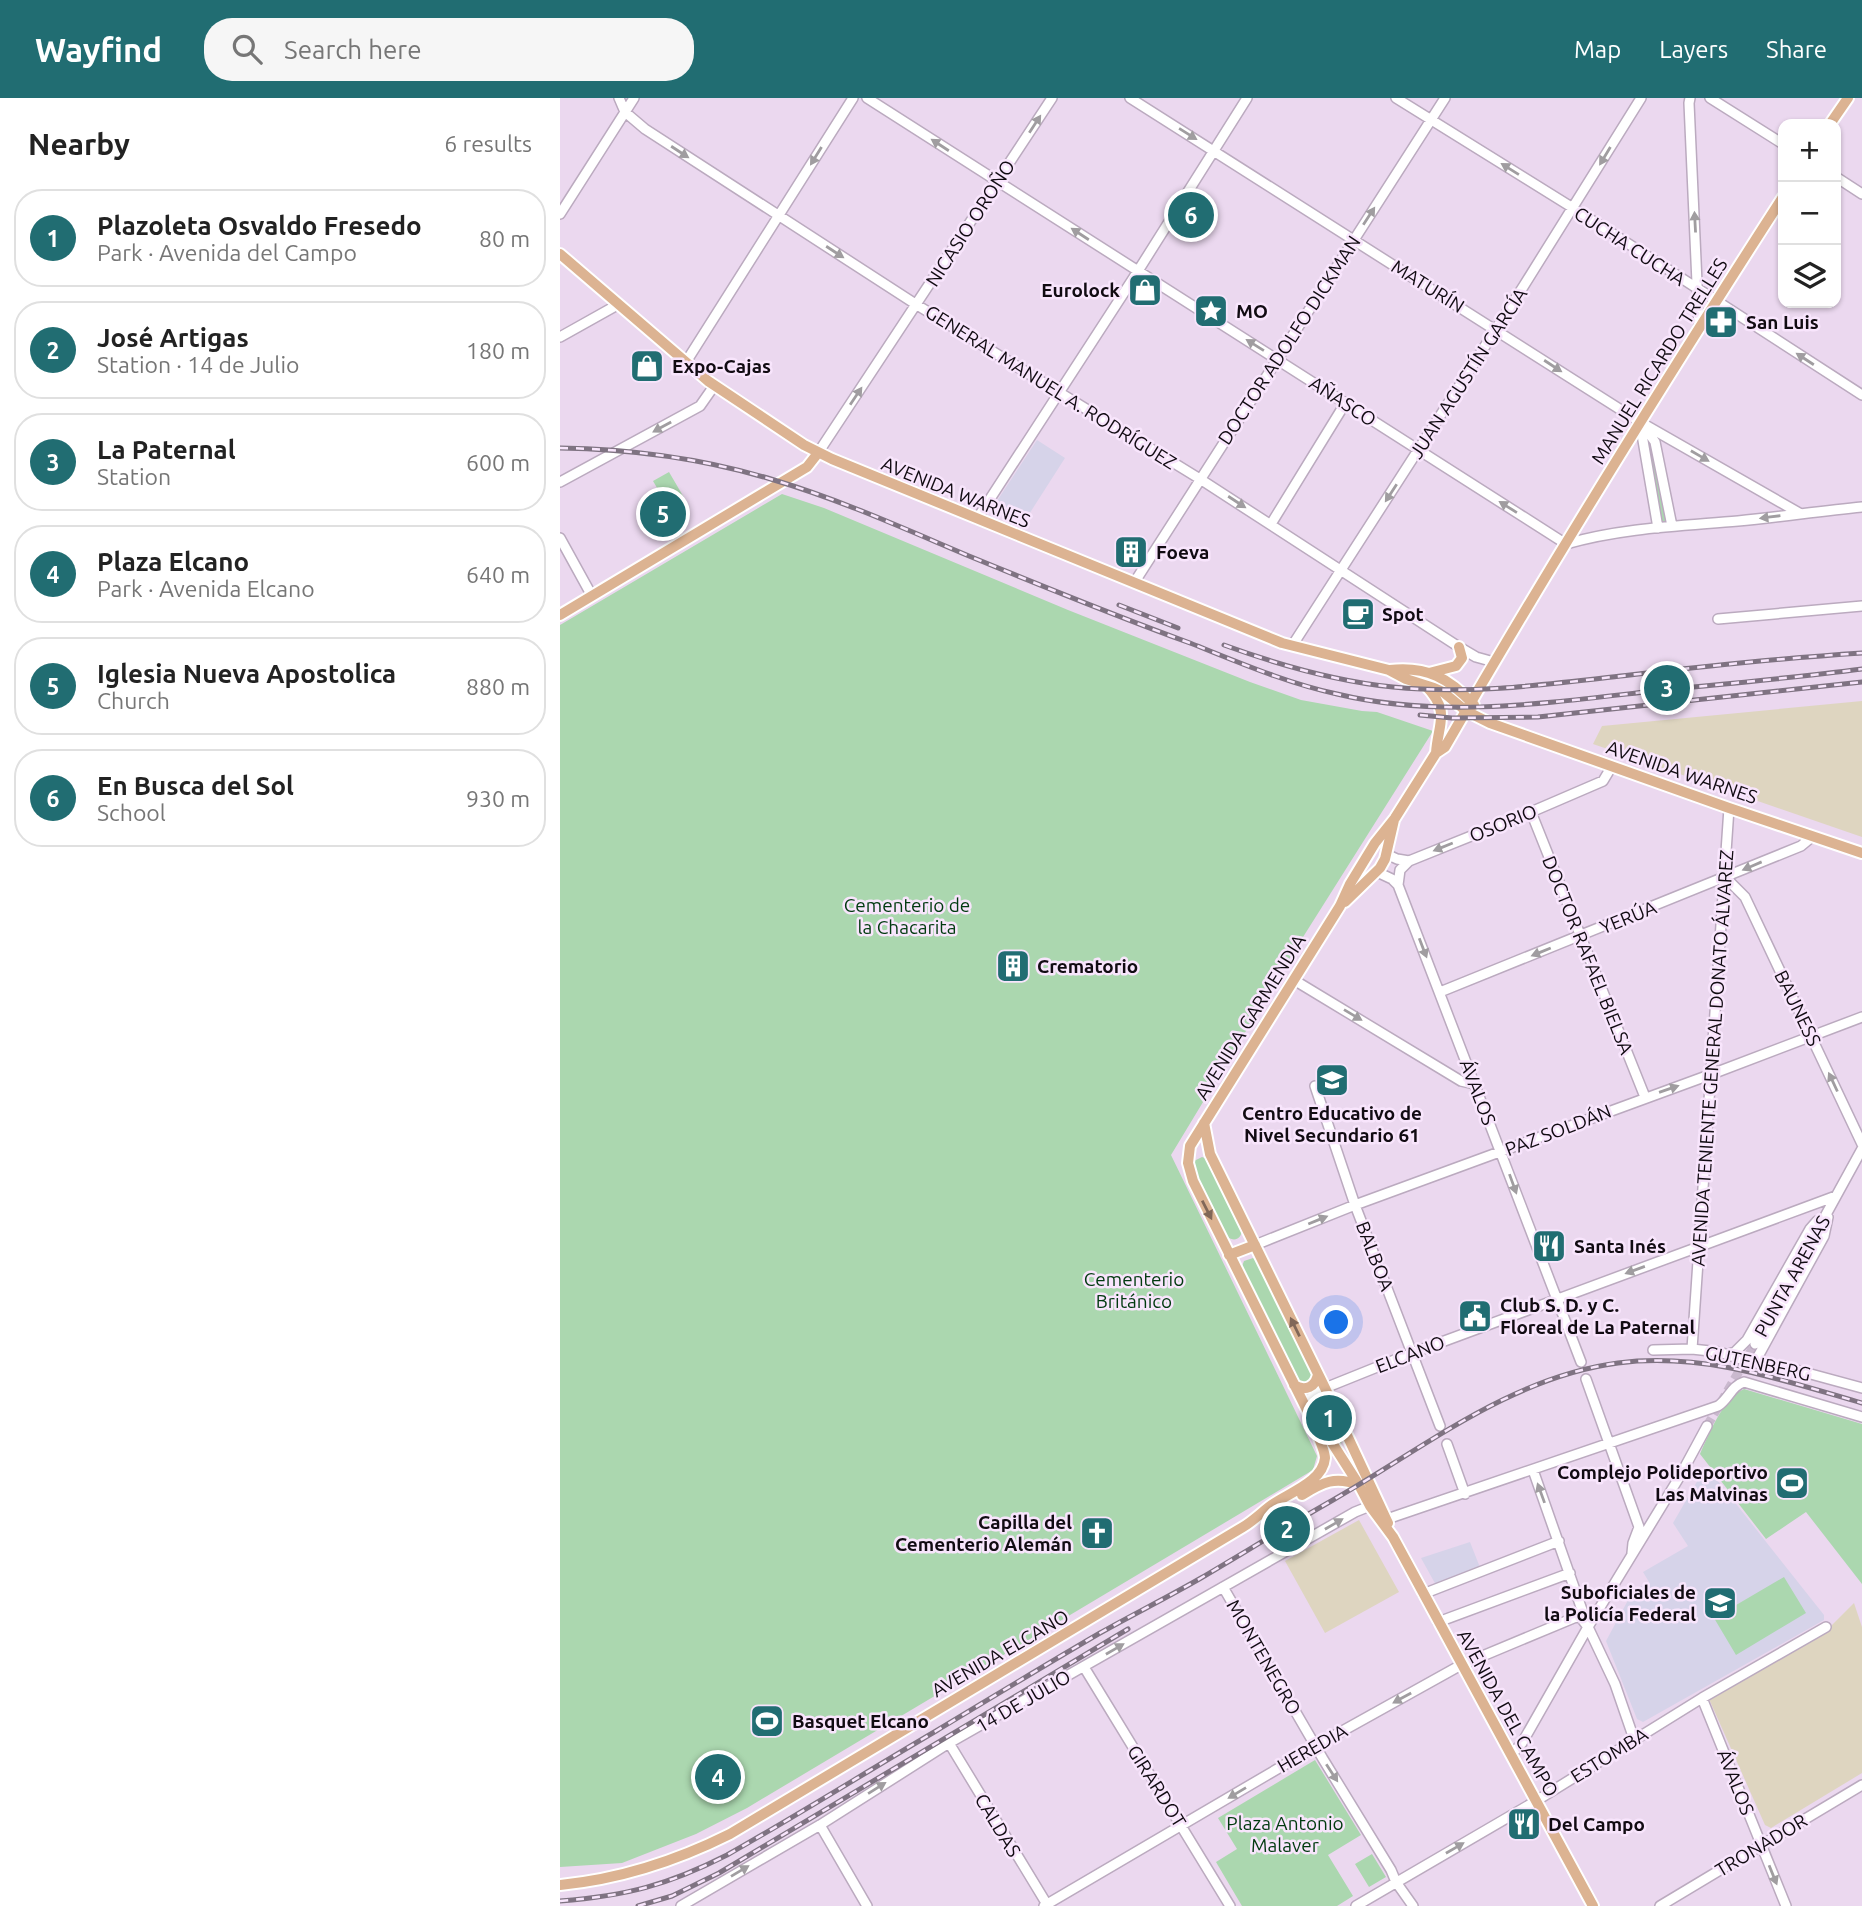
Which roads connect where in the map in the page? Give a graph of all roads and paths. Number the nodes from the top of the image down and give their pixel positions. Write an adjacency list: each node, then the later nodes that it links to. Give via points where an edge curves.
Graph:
1 (619, 98): 14 (street, GENERAL MANUEL A. RODRÍGUEZ)
2 (634, 98): 14 (street)
3 (853, 98): 25 (street, one-way to 25)
4 (866, 98): 20 (street, AÑASCO, one-way to 4)
5 (1052, 98): 20 (street, NICASIO OROÑO, one-way to 5)
6 (1130, 98): 18 (street, MATURÍN, one-way to 18)
7 (1247, 98): 18 (street)
8 (1396, 98): 16 (street, CUCHA CUCHA)
9 (1445, 98): 16 (street, DOCTOR ADOLFO DICKMAN)
10 (1641, 98): 23 (street, JUAN AGUSTÍN GARCÍA, one-way to 23)
11 (1690, 98): 29 (street, one-way to 11)
12 (1710, 98): 17 (street)
13 (1848, 98): 15 (main road)
14 (625, 112): 24 (street); 25 (street, GENERAL MANUEL A. RODRÍGUEZ, one-way to 25)
15 (1833, 119)
16 (1431, 120): 23 (street, CUCHA CUCHA, one-way to 16); 26 (street, DOCTOR ADOLFO DICKMAN, one-way to 16)
17 (1778, 141)
18 (1213, 150): 26 (street, MATURÍN); 28 (street)
19 (1841, 180): 21 (street)
20 (998, 182): 28 (street, AÑASCO, one-way to 20); 32 (street, NICASIO OROÑO)
21 (1862, 194)
22 (1778, 205): 30 (main road, MANUEL RICARDO TRELLES)
23 (1573, 208): 29 (street, CUCHA CUCHA); 34 (street, JUAN AGUSTÍN GARCÍA)
24 (560, 214)
25 (778, 216): 32 (street, GENERAL MANUEL A. RODRÍGUEZ, one-way to 32); 37 (street)
26 (1354, 239): 34 (street, MATURÍN); 36 (street, DOCTOR ADOLFO DICKMAN)
27 (562, 258): 31 (main road, AVENIDA WARNES)
28 (1138, 271): 36 (street, AÑASCO, one-way to 28); 39 (street)
29 (1698, 290): 30 (street, CUCHA CUCHA); 33 (street)
30 (1716, 302): 33 (main road, MANUEL RICARDO TRELLES); 40 (street, CUCHA CUCHA, one-way to 30)
31 (619, 304): 35 (street); 37 (main road, AVENIDA WARNES)
32 (917, 304): 39 (street, GENERAL MANUEL A. RODRÍGUEZ); 44 (street, NICASIO OROÑO, one-way to 32)
33 (1699, 328): 42 (main road, MANUEL RICARDO TRELLES)
34 (1496, 329): 42 (street, MATURÍN, one-way to 42); 43 (street, JUAN AGUSTÍN GARCÍA)
35 (560, 337)
36 (1277, 359): 41 (street, AÑASCO); 45 (street, DOCTOR ADOLFO DICKMAN)
37 (686, 362): 38 (main road, AVENIDA WARNES)
38 (714, 386): 44 (main road, AVENIDA WARNES); 46 (street, one-way to 46, via 700,406)
39 (1058, 392): 45 (street, GENERAL MANUEL A. RODRÍGUEZ); 49 (street)
40 (1862, 396)
41 (1346, 402): 43 (street, AÑASCO); 50 (street)
42 (1640, 422): 48 (street, MATURÍN, one-way to 48); 51 (street, via 1655,443); 52 (street); 54 (main road, MANUEL RICARDO TRELLES)
43 (1419, 450): 54 (street, AÑASCO, one-way to 43); 55 (street, JUAN AGUSTÍN GARCÍA, one-way to 55)
44 (818, 453): 49 (main road, AVENIDA WARNES); 57 (main road, via 807,467)
45 (1200, 479): 50 (street, GENERAL MANUEL A. RODRÍGUEZ, one-way to 50); 56 (street, DOCTOR ADOLFO DICKMAN)
46 (560, 482)
47 (1862, 506): 48 (street)
48 (1801, 514): 51 (street, one-way to 51)
49 (978, 519): 56 (main road, AVENIDA WARNES)
50 (1271, 524): 55 (street, GENERAL MANUEL A. RODRÍGUEZ)
51 (1672, 526): 52 (street)
52 (1658, 528): 54 (street)
53 (560, 538): 57 (street)
54 (1566, 544): 63 (main road, MANUEL RICARDO TRELLES)
55 (1341, 570): 61 (street, JUAN AGUSTÍN GARCÍA); 62 (street, GENERAL MANUEL A. RODRÍGUEZ)
56 (1134, 583): 61 (main road, AVENIDA WARNES)
57 (592, 596): 59 (main road)
58 (1862, 606): 60 (street)
59 (560, 615)
60 (1718, 620)
61 (1292, 646): 64 (main road, AVENIDA WARNES)
62 (1459, 647): 63 (street, GENERAL MANUEL A. RODRÍGUEZ); 65 (main road, via 1462,658 1456,666)
63 (1494, 662): 67 (main road, AVENIDA GARMENDIA)
64 (1389, 670): 65 (main road, AVENIDA WARNES); 66 (main road, AVENIDA WARNES)
65 (1429, 673): 67 (main road, AVENIDA WARNES, via 1452,683)
66 (1426, 686): 67 (main road, AVENIDA WARNES); 70 (main road, via 1441,712)
67 (1469, 706): 68 (main road, AVENIDA WARNES); 69 (main road, AVENIDA GARMENDIA)
68 (1490, 723): 69 (main road); 71 (main road, AVENIDA WARNES)
69 (1457, 726): 70 (main road, AVENIDA GARMENDIA)
70 (1436, 753): 74 (main road, AVENIDA GARMENDIA)
71 (1612, 766): 72 (main road, AVENIDA WARNES); 73 (street, OSORIO, via 1603,781)
72 (1729, 808): 75 (main road, AVENIDA WARNES); 81 (street, AVENIDA TENIENTE GENERAL DONATO ÁLVAREZ)
73 (1531, 813): 79 (street, OSORIO, one-way to 79); 84 (street, DOCTOR RAFAEL BIELSA)
74 (1395, 818): 77 (main road, AVENIDA GARMENDIA); 78 (main road, AVENIDA GARMENDIA)
75 (1813, 836): 76 (main road, AVENIDA WARNES); 81 (street, YERÚA, one-way to 81, via 1801,846)
76 (1862, 853)
77 (1386, 854): 78 (main road, via 1378,851); 79 (street); 80 (main road, AVENIDA GARMENDIA)
78 (1366, 857): 80 (main road, via 1368,870); 83 (main road, AVENIDA GARMENDIA)
79 (1409, 861): 82 (street, via 1400,870)
80 (1377, 872): 82 (street); 83 (main road, AVENIDA GARMENDIA)
81 (1725, 877): 84 (street, YERÚA); 88 (street, BAUNESS, via 1745,897); 89 (street, AVENIDA TENIENTE GENERAL DONATO ÁLVAREZ)
82 (1398, 885): 86 (street, ÁVALOS, one-way to 86)
83 (1340, 906): 85 (main road, AVENIDA GARMENDIA)
84 (1580, 936): 86 (street, YERÚA, one-way to 86); 92 (street, DOCTOR RAFAEL BIELSA)
85 (1294, 980): 90 (street, one-way to 90, via 1461,1081); 93 (main road, AVENIDA GARMENDIA)
86 (1440, 992): 90 (street, ÁVALOS)
87 (1862, 1017): 88 (street, PAZ SOLDÁN)
88 (1811, 1035): 89 (street, PAZ SOLDÁN); 95 (street, BAUNESS, one-way to 88)
89 (1712, 1074): 92 (street, PAZ SOLDÁN, one-way to 89); 101 (street, AVENIDA TENIENTE GENERAL DONATO ÁLVAREZ)
90 (1474, 1084): 96 (street, ÁVALOS)
91 (1315, 1086): 98 (street, BALBOA)
92 (1645, 1097): 96 (street, PAZ SOLDÁN)
93 (1204, 1123): 94 (main road, AVENIDA GARMENDIA); 100 (main road, AVENIDA DEL CAMPO, via 1210,1154)
94 (1190, 1146): 102 (main road, AVENIDA DEL CAMPO, one-way to 102, via 1189,1172)
95 (1862, 1147): 97 (street, PUNTA ARENAS)
96 (1502, 1152): 98 (street, PAZ SOLDÁN); 103 (street, ÁVALOS, one-way to 103)
97 (1836, 1196): 99 (street, PUNTA ARENAS); 101 (street, ELCANO)
98 (1355, 1205): 100 (street, PAZ SOLDÁN, one-way to 98); 107 (street, BALBOA)
99 (1830, 1207): 104 (street, PUNTA ARENAS); 108 (street, PUNTA ARENAS, via 1810,1229 1747,1340); 110 (street, PUNTA ARENAS, via 1824,1236)
100 (1255, 1245): 102 (main road); 111 (main road, AVENIDA DEL CAMPO, one-way to 100)
101 (1699, 1246): 103 (street, ELCANO, one-way to 103); 105 (street, AVENIDA TENIENTE GENERAL DONATO ÁLVAREZ)
102 (1229, 1255): 113 (main road, AVENIDA DEL CAMPO)
103 (1557, 1299): 107 (street, ELCANO); 109 (street, ÁVALOS)
104 (1755, 1345)
105 (1692, 1349): 106 (street, GUTENBERG); 108 (street, GUTENBERG)
106 (1653, 1350)
107 (1412, 1353): 114 (street, ELCANO); 118 (street, BALBOA)
108 (1729, 1354): 110 (street, GUTENBERG)
109 (1581, 1362)
110 (1755, 1362): 115 (street, GUTENBERG)
111 (1318, 1374): 113 (main road, via 1309,1388); 114 (main road, AVENIDA DEL CAMPO)
112 (1586, 1379): 121 (street)
113 (1294, 1385): 116 (main road, AVENIDA DEL CAMPO)
114 (1325, 1388): 116 (street, ELCANO, via 1311,1398); 120 (main road, AVENIDA DEL CAMPO)
115 (1862, 1388)
116 (1306, 1409): 123 (main road, AVENIDA DEL CAMPO); 125 (main road, AVENIDA DEL CAMPO, via 1324,1452)
117 (1862, 1417): 121 (street, GUTENBERG, via 1744,1382 1713,1408)
118 (1440, 1426)
119 (1707, 1426): 132 (street)
120 (1348, 1439): 123 (main road); 129 (main road, AVENIDA DEL CAMPO)
121 (1610, 1443): 124 (street); 132 (street, via 1639,1527)
122 (1447, 1444): 127 (street)
123 (1343, 1459): 125 (main road, AVENIDA ELCANO, via 1333,1473); 126 (main road, AVENIDA DEL CAMPO)
124 (1533, 1470): 127 (street); 131 (street, one-way to 124)
125 (1320, 1478): 126 (main road); 152 (main road, AVENIDA ELCANO, via 730,1834 644,1869)
126 (1359, 1485): 128 (main road, AVENIDA DEL CAMPO)
127 (1465, 1494): 129 (street)
128 (1370, 1506): 130 (main road, AVENIDA DEL CAMPO); 134 (street, 14 DE JULIO, one-way to 128)
129 (1387, 1519): 130 (main road, AVENIDA DEL CAMPO)
130 (1393, 1536): 135 (main road, AVENIDA DEL CAMPO)
131 (1559, 1541): 133 (street); 135 (street)
132 (1631, 1555): 137 (street)
133 (1570, 1573): 136 (street); 137 (street)
134 (1223, 1587): 140 (street, 14 DE JULIO, one-way to 134); 144 (street, MONTENEGRO)
135 (1423, 1594): 136 (main road, AVENIDA DEL CAMPO)
136 (1438, 1622): 139 (main road, AVENIDA DEL CAMPO)
137 (1588, 1626): 139 (street, HEREDIA, via 1576,1617); 142 (street); 145 (street)
138 (1826, 1627): 141 (street, ESTOMBA)
139 (1461, 1665): 144 (street, HEREDIA, one-way to 144, via 1328,1739); 145 (main road, AVENIDA DEL CAMPO)
140 (1084, 1667): 143 (street, 14 DE JULIO); 149 (street, GIRARDOT)
141 (1702, 1698): 142 (street, ESTOMBA); 150 (street, ÁVALOS)
142 (1634, 1739): 147 (street, ESTOMBA)
143 (949, 1744): 148 (street, 14 DE JULIO, one-way to 143); 153 (street, CALDAS)
144 (1318, 1750): 149 (street, HEREDIA, one-way to 149, via 1308,1751); 151 (street, MONTENEGRO, one-way to 151)
145 (1511, 1755): 147 (main road, AVENIDA DEL CAMPO)
146 (1862, 1785): 150 (street, TRONADOR)
147 (1536, 1801): 151 (street, ESTOMBA, one-way to 147); 159 (main road, AVENIDA DEL CAMPO)
148 (820, 1825): 154 (street, 14 DE JULIO, one-way to 148); 155 (street)
149 (1182, 1826): 153 (street, HEREDIA); 156 (street, GIRARDOT)
150 (1761, 1844): 160 (street, TRONADOR); 161 (street, ÁVALOS, one-way to 161)
151 (1396, 1882): 157 (street, ESTOMBA); 158 (street, MONTENEGRO)
152 (560, 1885)
153 (1046, 1905)
154 (681, 1906)
155 (867, 1906)
156 (1230, 1906)
157 (1356, 1906)
158 (1413, 1906)
159 (1593, 1906)
160 (1660, 1906)
161 (1786, 1906)

